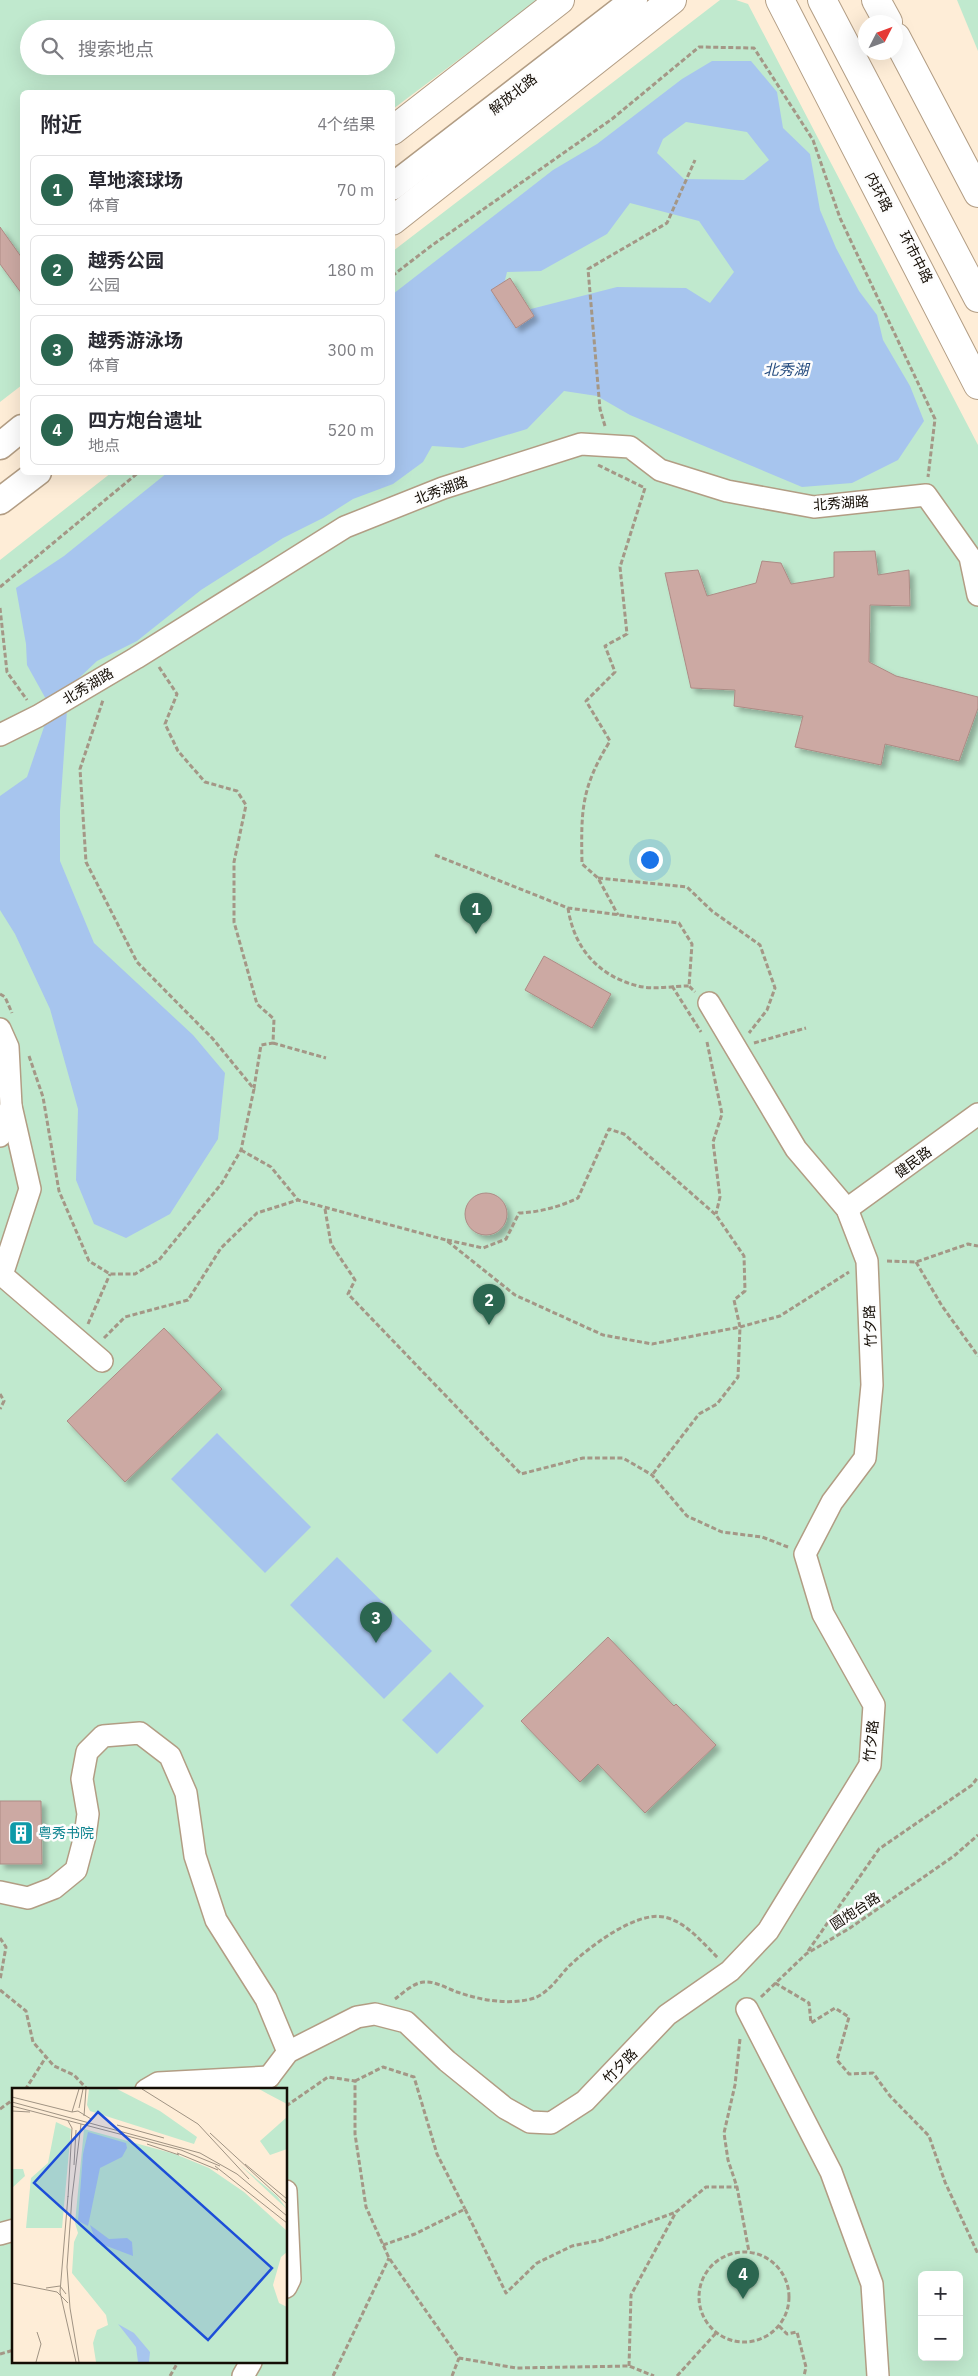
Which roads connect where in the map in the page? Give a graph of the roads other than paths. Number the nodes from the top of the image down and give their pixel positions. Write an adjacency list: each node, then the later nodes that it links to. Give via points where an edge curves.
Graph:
1 (560, 0): 14 (highway)
2 (604, 0): 15 (main road, 解放北路)
3 (634, 0): 16 (main road, 解放北路)
4 (672, 0): 18 (highway)
5 (780, 0): 22 (highway, 内环路)
6 (784, 0): 21 (highway, 环市中路)
7 (822, 0): 19 (highway)
8 (844, 0): 11 (highway)
9 (876, 0): 10 (highway)
10 (884, 15)
11 (858, 27)
12 (903, 51): 17 (highway)
13 (875, 60): 19 (highway)
14 (395, 129)
15 (395, 164)
16 (395, 186)
17 (975, 190)
18 (395, 219)
19 (967, 251): 20 (highway)
20 (978, 298)
21 (978, 380)
22 (978, 385)
23 (20, 430): 24 (main road)
24 (0, 446)
25 (34, 475): 26 (main road)
26 (0, 501)
27 (974, 555): 28 (street); 29 (street, 北秀湖路, via 926,496 814,507 726,491 660,470 630,448 582,444 442,488 345,527 113,671)
28 (978, 595)
29 (0, 735)
30 (709, 1004): 35 (street, 竹夕路, via 796,1149)
31 (8, 1024): 32 (street)
32 (11, 1106): 34 (street); 36 (street, via 30,1189 2,1275)
33 (978, 1114): 35 (street, 健民路)
34 (0, 1136)
35 (847, 1209): 39 (street, 竹夕路, via 866,1261 872,1385 865,1458 832,1502 805,1554 822,1614 874,1705 870,1765 768,1931 730,1971 667,2015 585,2101 551,2123 530,2122 505,2108 447,2061 406,2022 375,2014 357,2017)
36 (91, 1351)
37 (0, 1892): 39 (street, via 28,1898 54,1888 76,1870 88,1814 82,1779 87,1752 103,1736 140,1733 170,1756 186,1793 195,1856 216,1920 266,1999)
38 (748, 2009): 46 (street, via 831,2172 872,2284)
39 (288, 2052): 40 (street)
40 (272, 2083): 41 (street, via 158,2083)
41 (149, 2088)
42 (288, 2236): 43 (street)
43 (288, 2284)
44 (250, 2364): 45 (street)
45 (243, 2376)
46 (878, 2376)

